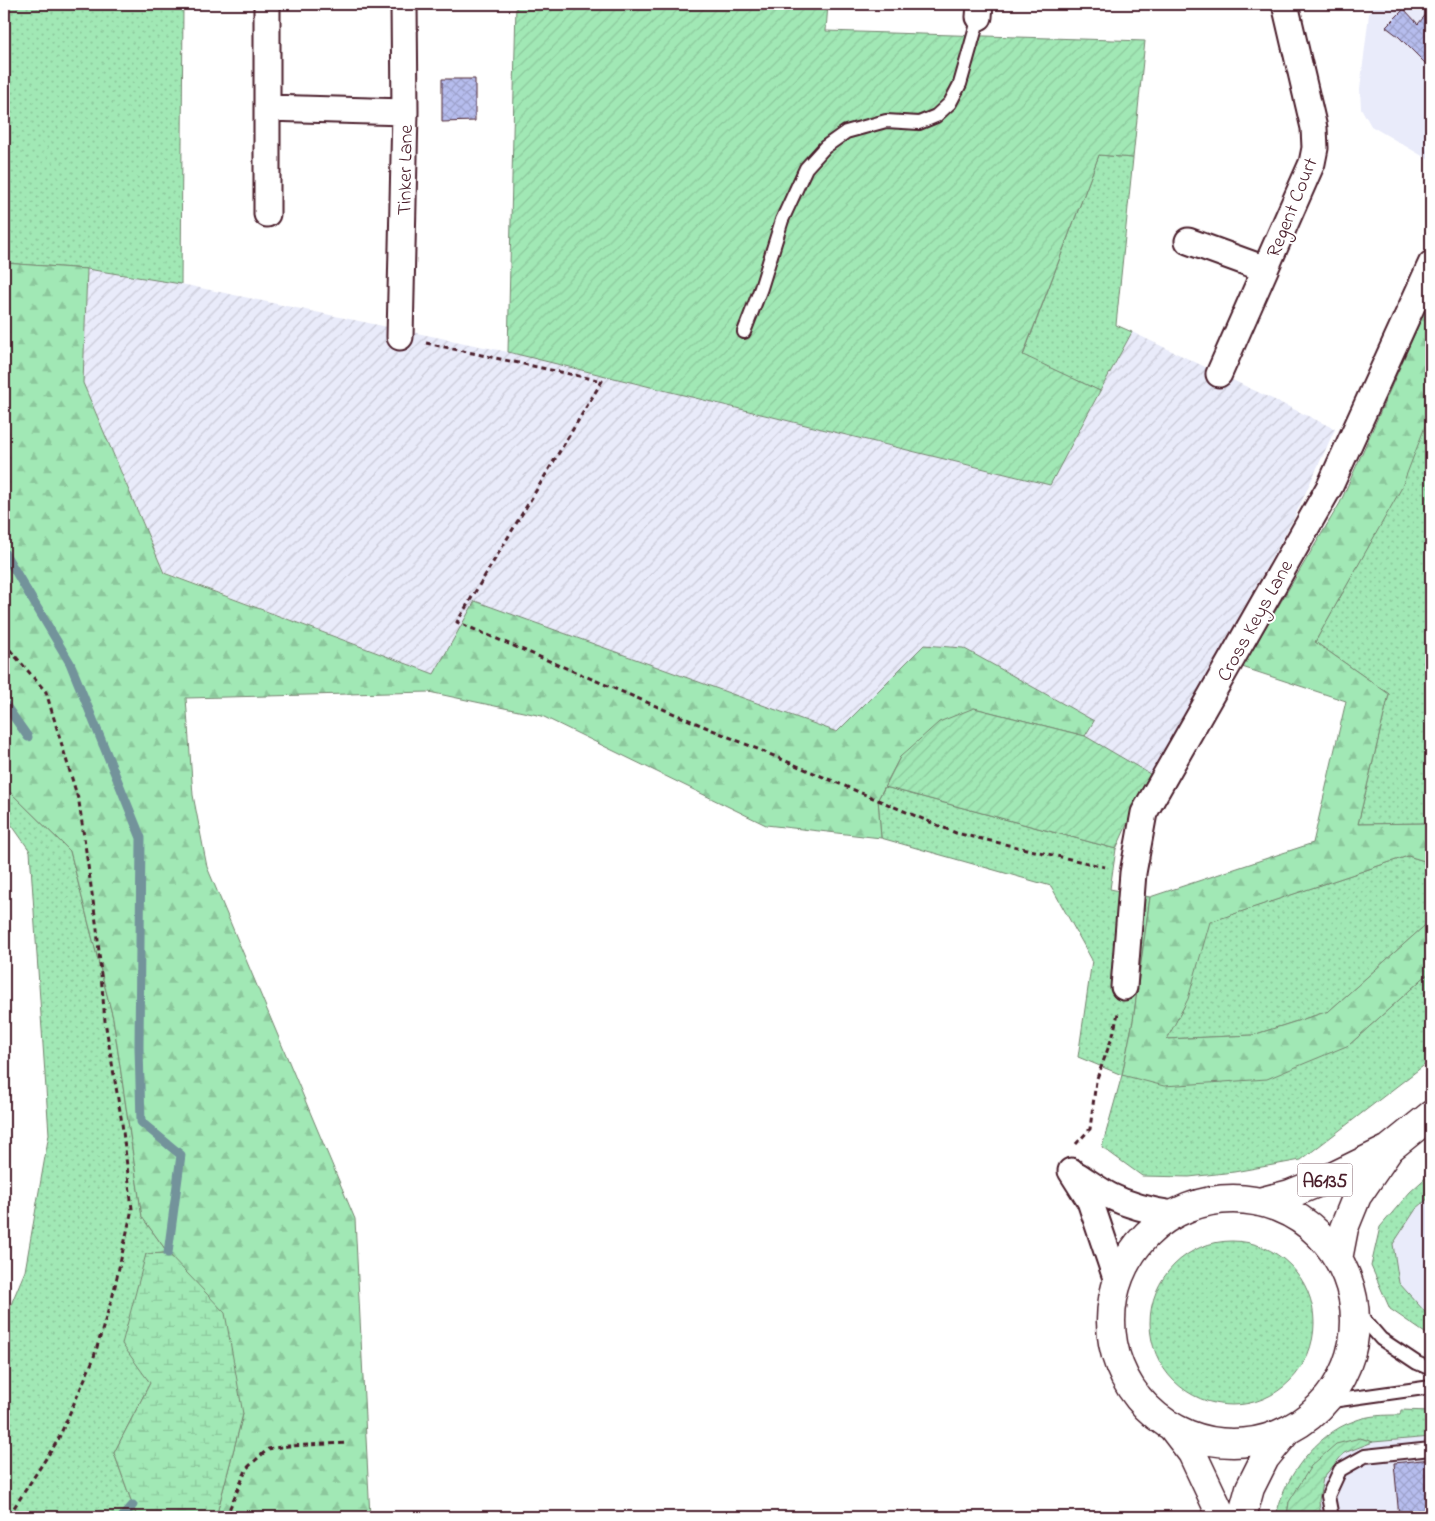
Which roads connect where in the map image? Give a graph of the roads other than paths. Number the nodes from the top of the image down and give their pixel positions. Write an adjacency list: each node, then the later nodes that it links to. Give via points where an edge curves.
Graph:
1 (267, 4): 5 (street)
2 (404, 4): 6 (street, Tinker Lane)
3 (1285, 4): 10 (street, Regent Court, via 1314,128 1314,148 1312,163)
4 (979, 10): 11 (lane, via 960,84 950,103 936,116 919,123 886,121 846,132 825,147 806,168 782,220)
5 (267, 108): 6 (street); 7 (street)
6 (405, 112): 12 (street, Tinker Lane)
7 (267, 214)
8 (1188, 241): 10 (street)
9 (1431, 264): 14 (street, Cross Keys Lane, via 1330,486 1144,812 1133,873)
10 (1265, 269): 13 (street, Regent Court)
11 (744, 332)
12 (400, 337)
13 (1219, 374)
14 (1124, 987)
15 (1431, 1115): 16 (main road, A6135)
16 (1389, 1149): 17 (main road, A6135, via 1332,1177); 19 (main road, A6135, via 1357,1196 1344,1228)
17 (1259, 1202): 18 (main road, via 1215,1200); 19 (main road, via 1283,1209 1304,1222 1323,1238)
18 (1174, 1214): 20 (main road, via 1150,1232 1131,1254); 20 (street, via 1122,1202 1071,1171 1090,1200)
19 (1338, 1259): 21 (main road)
20 (1117, 1281): 25 (main road, via 1111,1308 1118,1364 1131,1389)
21 (1356, 1309): 22 (lane, via 1381,1339); 24 (main road, via 1353,1345 1345,1372)
22 (1431, 1369)
23 (1431, 1386): 24 (lane)
24 (1326, 1402): 26 (main road)
25 (1172, 1427): 26 (main road, via 1191,1437 1228,1444 1259,1441); 28 (main road, via 1192,1453)
26 (1288, 1430): 29 (main road, via 1266,1458 1250,1488)
27 (1431, 1449): 30 (lane, via 1365,1456 1340,1470 1328,1496)
28 (1222, 1517)
29 (1242, 1517)
30 (1332, 1517)

